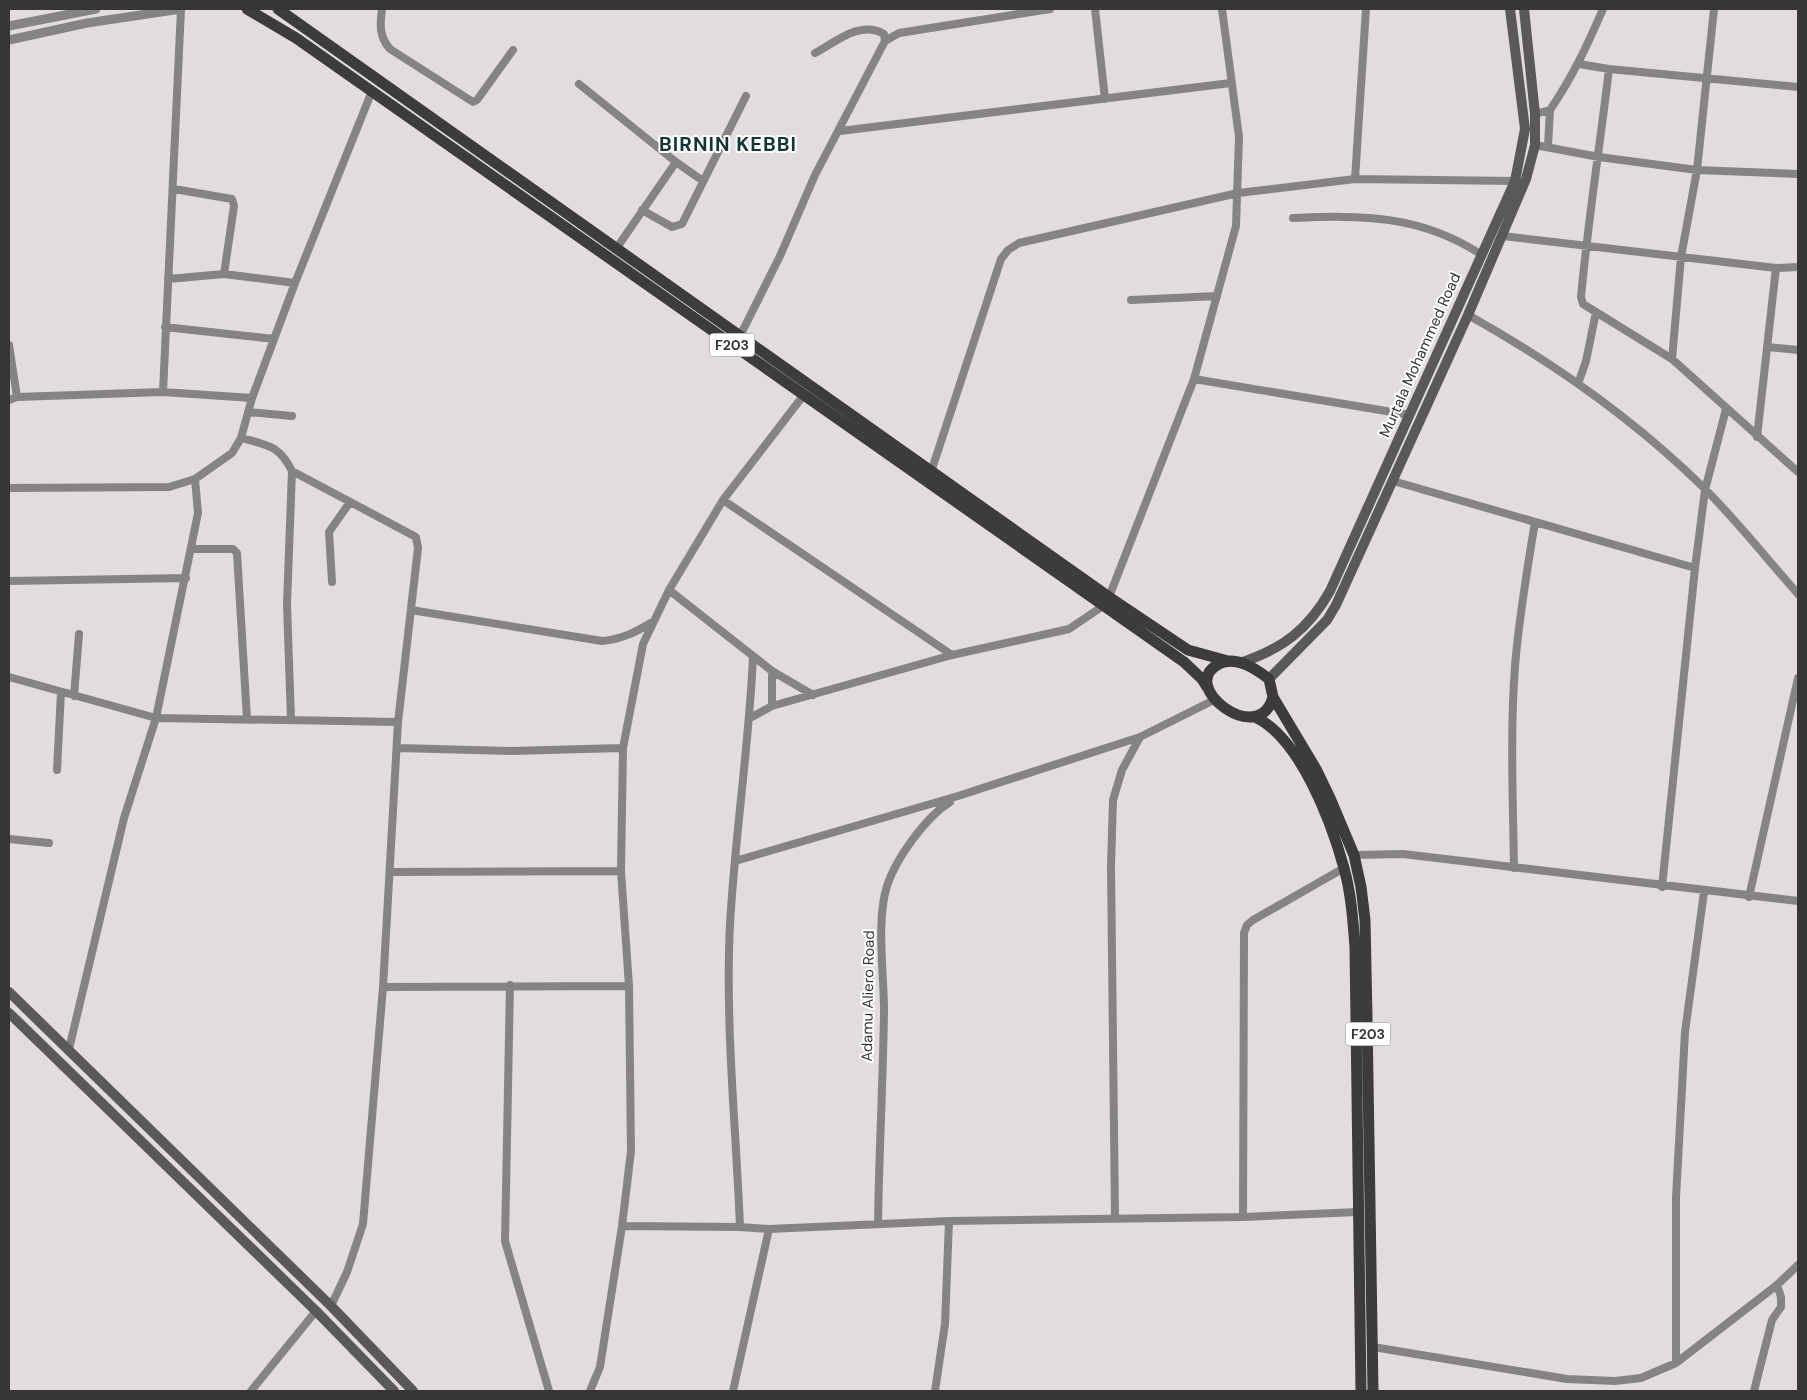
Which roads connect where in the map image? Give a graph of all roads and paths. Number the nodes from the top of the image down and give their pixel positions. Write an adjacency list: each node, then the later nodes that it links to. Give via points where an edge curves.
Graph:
1 (96, 9): 14 (street)
2 (181, 9): 16 (street); 42 (street)
3 (247, 9): 27 (main road, F203, via 277,24)
4 (278, 9): 49 (main road, F203)
5 (382, 9): 19 (street, via 380,29 390,49 473,102)
6 (1050, 9): 18 (street, via 899,33)
7 (1095, 9): 29 (street)
8 (1222, 9): 24 (street)
9 (1366, 9): 39 (street)
10 (1510, 9): 41 (main road, Murtala Mohammed Road, via 1525,129)
11 (1524, 9): 31 (main road, Murtala Mohammed Road)
12 (1603, 9): 21 (street)
13 (1714, 9): 23 (street)
14 (65, 15): 15 (street); 16 (street)
15 (9, 26)
16 (68, 27): 17 (street)
17 (9, 40)
18 (885, 41): 20 (street, via 884,34 867,29 856,31); 32 (street)
19 (513, 50)
20 (815, 53)
21 (1579, 64): 22 (street); 30 (street)
22 (1609, 69): 23 (street); 35 (street)
23 (1707, 77): 26 (street); 37 (street)
24 (1231, 83): 29 (street); 43 (street, via 1239,137)
25 (579, 84): 36 (street)
26 (1798, 87)
27 (372, 91): 56 (street); 71 (main road, F203)
28 (746, 96): 40 (street)
29 (1105, 99): 32 (street)
30 (1550, 110): 31 (street); 34 (street)
31 (1536, 114): 33 (main road, Murtala Mohammed Road)
32 (840, 130): 62 (street, via 815,175)
33 (1535, 144): 34 (street); 44 (main road, Murtala Mohammed Road, via 1526,180)
34 (1548, 146): 35 (street)
35 (1599, 156): 37 (street); 48 (street)
36 (676, 162): 40 (street); 45 (street)
37 (1697, 170): 38 (street); 51 (street)
38 (1798, 174)
39 (1355, 179): 41 (street); 43 (street)
40 (703, 181): 45 (street, via 682,224 678,226 672,227)
41 (1515, 181): 44 (main road, Murtala Mohammed Road)
42 (174, 190): 54 (street, via 232,198 234,206); 55 (street)
43 (1238, 193): 57 (street, via 1236,226); 82 (street, via 1019,243 1008,250 1002,259)
44 (1511, 203): 47 (main road, Murtala Mohammed Road); 50 (main road, Murtala Mohammed Road)
45 (642, 210): 49 (street)
46 (1293, 218): 50 (street, via 1385,218 1420,225 1461,242)
47 (1503, 236): 48 (street); 60 (main road, Murtala Mohammed Road)
48 (1586, 247): 51 (street); 59 (street, via 1581,297 1583,304)
49 (616, 249): 62 (main road, F203)
50 (1482, 255): 77 (main road, Murtala Mohammed Road)
51 (1681, 257): 53 (street); 67 (street)
52 (1798, 267): 53 (street)
53 (1776, 268): 65 (street)
54 (224, 274): 55 (street); 56 (street)
55 (168, 279): 61 (street)
56 (295, 283): 63 (street)
57 (1216, 296): 58 (street); 68 (street)
58 (1131, 300)
59 (1596, 312): 67 (street); 69 (street)
60 (1468, 315): 69 (street, via 1511,339); 85 (main road, Murtala Mohammed Road)
61 (165, 327): 63 (street); 70 (street)
62 (740, 336): 82 (main road, F203)
63 (274, 339): 73 (street)
64 (9, 346): 72 (street)
65 (1768, 347): 66 (street); 79 (street)
66 (1798, 350)
67 (1672, 359): 75 (street)
68 (1194, 379): 77 (street); 98 (street)
69 (1578, 384): 87 (street, via 1608,404)
70 (163, 392): 72 (street); 73 (street)
71 (803, 396): 88 (street); 98 (main road, F203)
72 (17, 397): 74 (street)
73 (252, 398): 76 (street)
74 (9, 400)
75 (1726, 409): 79 (street); 87 (street)
76 (248, 412): 78 (street); 80 (street)
77 (1410, 415): 104 (main road, Murtala Mohammed Road, via 1321,607 1311,621 1273,651)
78 (292, 416)
79 (1757, 437): 83 (street)
80 (241, 438): 81 (street, via 274,447); 84 (street, via 232,453)
81 (292, 471): 89 (street); 119 (street, via 287,604)
82 (931, 472): 98 (main road, F203)
83 (1798, 472)
84 (195, 479): 86 (street, via 169,487); 91 (street, via 198,513)
85 (1393, 481): 90 (street); 108 (main road, Murtala Mohammed Road, via 1327,620)
86 (9, 488)
87 (1705, 490): 92 (street); 97 (street)
88 (723, 500): 96 (street); 102 (street)
89 (350, 502): 95 (street, via 329,532); 99 (street, via 416,537 418,548)
90 (1535, 522): 92 (street); 131 (street, via 1524,581 1515,666)
91 (192, 549): 93 (street); 118 (street, via 233,549 237,553)
92 (1695, 568): 134 (street)
93 (186, 578): 94 (street); 116 (street)
94 (9, 581)
95 (332, 582)
96 (670, 590): 100 (street); 103 (street)
97 (1798, 594)
98 (1106, 601): 102 (street, via 1069,629); 104 (main road, F203, via 1188,650); 111 (main road, F203, via 1184,662 1202,679)
99 (411, 610): 100 (street, via 602,641 634,634); 120 (street)
100 (654, 621): 123 (street, via 643,644)
101 (79, 634): 112 (street)
102 (952, 655): 110 (street)
103 (753, 657): 105 (street); 117 (street)
104 (1234, 662): 108 (main road, via 1256,669); 111 (main road, via 1217,664 1209,673)
105 (772, 671): 110 (street); 114 (street)
106 (9, 677): 109 (street)
107 (1798, 678): 136 (street)
108 (1269, 679): 113 (main road)
109 (61, 692): 112 (street); 124 (street)
110 (813, 695): 114 (street)
111 (1212, 695): 115 (main road, via 1230,711); 121 (street)
112 (74, 696): 116 (street)
113 (1273, 698): 115 (main road, via 1266,711); 128 (main road, F203, via 1316,769)
114 (772, 706): 117 (street)
115 (1255, 717): 130 (main road, F203, via 1278,732 1302,768 1331,829)
116 (156, 718): 118 (street); 143 (street, via 124,818)
117 (750, 718): 129 (street)
118 (247, 719): 119 (street)
119 (291, 720): 120 (street)
120 (398, 722): 122 (street)
121 (1140, 737): 125 (street); 146 (street, via 1122,770 1113,800)
122 (398, 748): 123 (street, via 510,751); 133 (street)
123 (622, 748): 132 (street)
124 (57, 770)
125 (958, 796): 129 (street); 148 (street, Adamu Aliero Road, via 938,809 922,829 892,872 884,899)
126 (9, 840): 127 (street)
127 (49, 843)
128 (1354, 855): 131 (street, via 1402,854); 156 (main road, F203, via 1365,920)
129 (735, 862): 150 (street, via 729,987)
130 (1344, 868): 144 (main road, F203, via 1355,947); 145 (street, via 1254,920 1244,933)
131 (1514, 868): 134 (street)
132 (621, 871): 133 (street); 139 (street)
133 (390, 872): 140 (street)
134 (1662, 887): 135 (street)
135 (1704, 892): 136 (street); 157 (street, via 1685,1032 1676,1198)
136 (1749, 897): 137 (street)
137 (1798, 901)
138 (510, 985): 139 (street); 140 (street); 161 (street, via 506,1240)
139 (629, 986): 149 (street, via 631,1151)
140 (383, 987): 154 (street, via 363,1224 347,1272)
141 (9, 992): 143 (main road)
142 (9, 1013): 155 (main road)
143 (68, 1049): 154 (main road)
144 (1358, 1212): 145 (street); 165 (main road, F203)
145 (1243, 1216): 146 (street)
146 (1115, 1217): 147 (street)
147 (949, 1221): 148 (street); 164 (street, via 945,1324)
148 (878, 1224): 151 (street)
149 (622, 1226): 150 (street); 162 (street, via 600,1367)
150 (740, 1227): 151 (street)
151 (769, 1229): 163 (street)
152 (1798, 1264): 153 (street)
153 (1777, 1285): 157 (street); 167 (street, via 1782,1297 1781,1306 1772,1320)
154 (331, 1306): 160 (main road)
155 (316, 1311): 158 (street); 159 (main road)
156 (1373, 1346): 157 (street, via 1567,1379 1642,1378); 166 (main road, F203)
157 (1676, 1363)
158 (251, 1391)
159 (394, 1391)
160 (413, 1391)
161 (548, 1391)
162 (590, 1391)
163 (733, 1391)
164 (935, 1391)
165 (1361, 1391)
166 (1373, 1391)
167 (1754, 1391)

